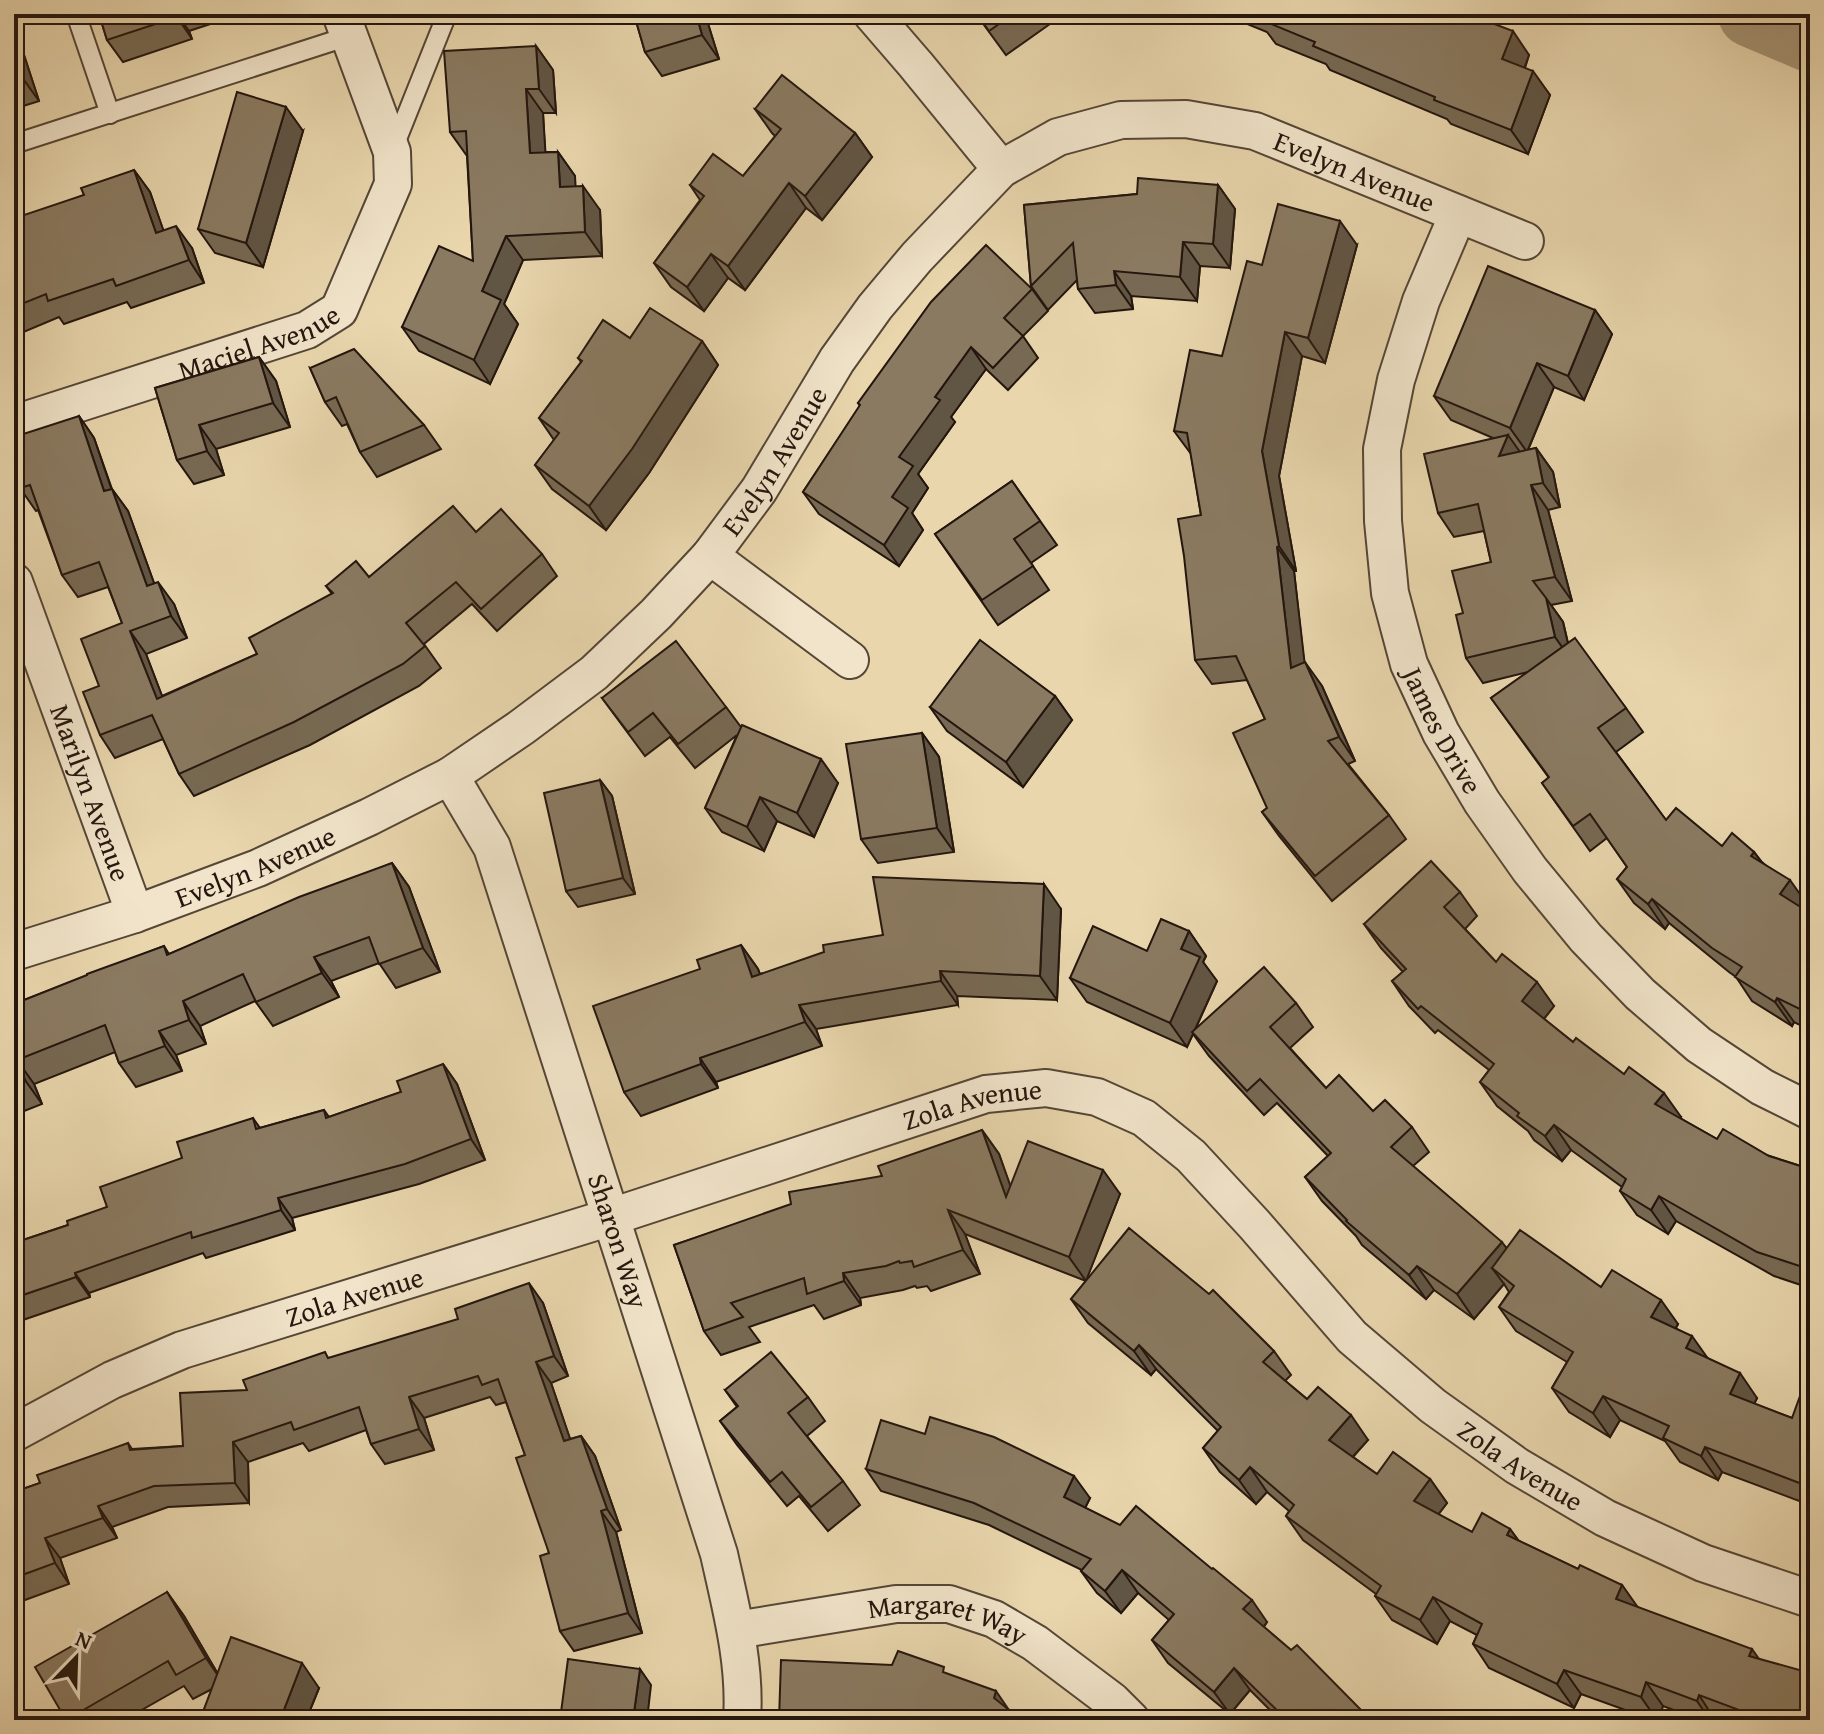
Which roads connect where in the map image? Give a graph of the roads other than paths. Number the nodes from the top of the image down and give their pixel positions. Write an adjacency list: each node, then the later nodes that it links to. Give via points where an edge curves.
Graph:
1 (76, 14): 5 (lane)
2 (447, 14): 7 (lane)
3 (872, 14): 8 (street)
4 (345, 25): 5 (lane); 7 (street)
5 (110, 114): 6 (lane)
6 (14, 144)
7 (392, 152): 11 (street, Maciel Avenue, via 393,184 339,310 307,330)
8 (1001, 169): 9 (street, Evelyn Avenue, via 1058,137 1121,120 1186,119 1255,131); 12 (street, Evelyn Avenue, via 875,307 759,490)
9 (1458, 214): 10 (street, Evelyn Avenue); 18 (street, James Drive, via 1421,301 1396,380 1382,449 1390,593 1409,664 1482,802 1586,938 1699,1045)
10 (1525, 241)
11 (14, 424)
12 (710, 556): 14 (street); 15 (street, Evelyn Avenue, via 594,673)
13 (14, 582): 16 (street, Marilyn Avenue)
14 (850, 660)
15 (450, 776): 16 (street, Evelyn Avenue, via 258,868); 19 (street, Sharon Way, via 492,847)
16 (135, 914): 17 (street, Evelyn Avenue)
17 (14, 952)
18 (1810, 1111)
19 (611, 1217): 20 (street, Zola Avenue, via 182,1350 112,1380); 21 (street, Zola Avenue, via 986,1094 1046,1088 1097,1097 1144,1118 1191,1156 1352,1337 1433,1406 1517,1466 1605,1518 1703,1563); 22 (street, Sharon Way, via 719,1554)
20 (14, 1433)
21 (1810, 1599)
22 (736, 1630): 23 (street, Sharon Way); 24 (street, Margaret Way, via 896,1604 949,1604 994,1619 1035,1643)
23 (742, 1720)
24 (1131, 1720)

